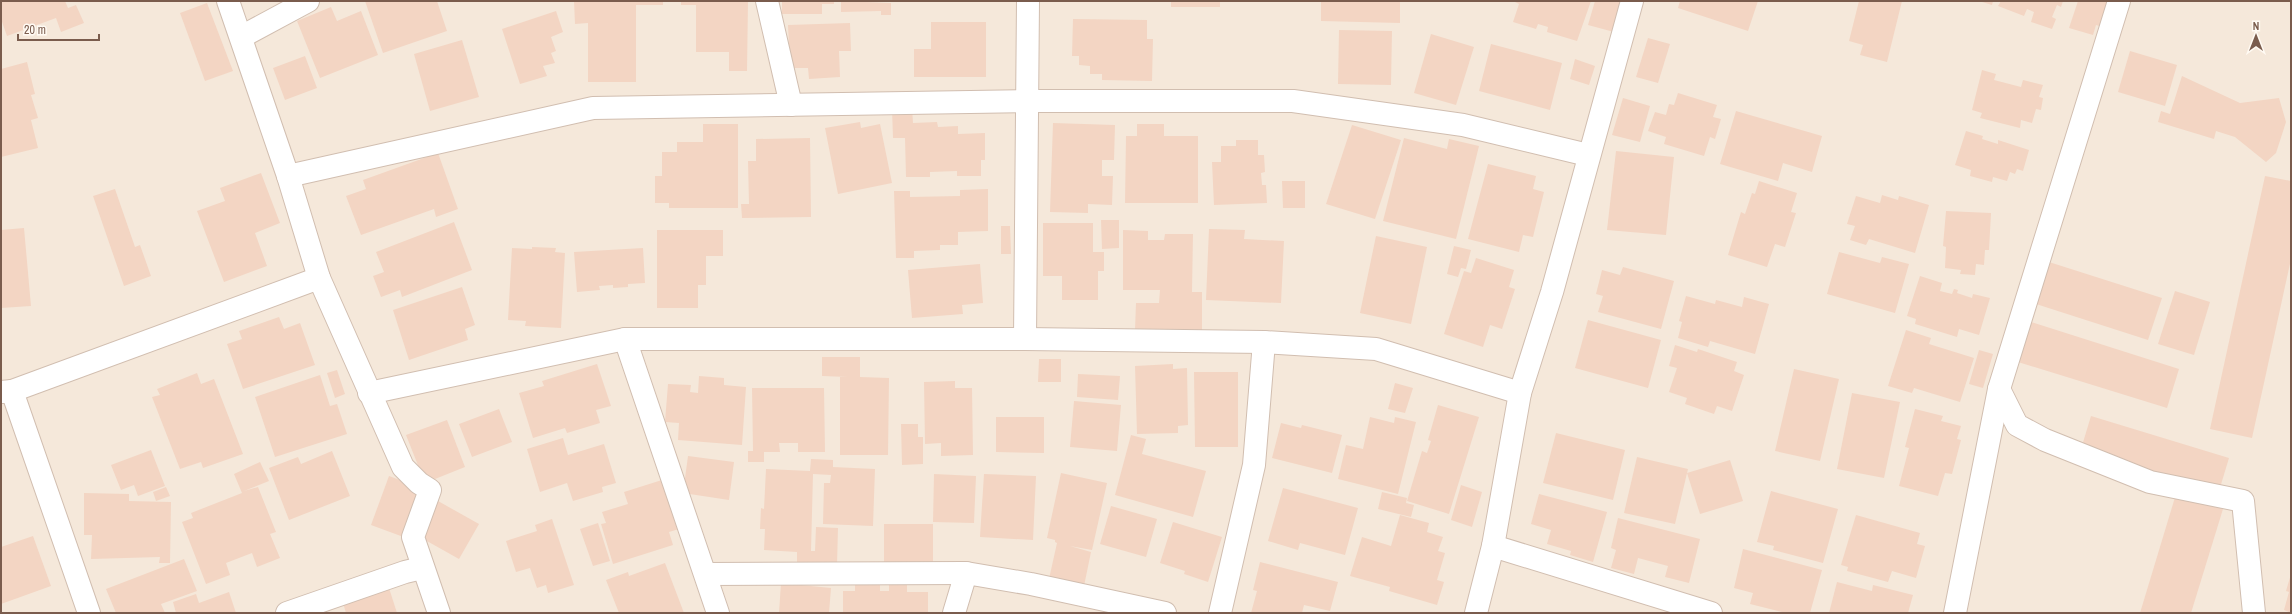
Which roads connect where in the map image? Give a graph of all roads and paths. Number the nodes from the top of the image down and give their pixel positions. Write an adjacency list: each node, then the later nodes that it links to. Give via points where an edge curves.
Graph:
1 (228, 1): 7 (street)
2 (308, 1): 7 (street)
3 (767, 1): 9 (street)
4 (1028, 1): 8 (street)
5 (1632, 1): 10 (street)
6 (2119, 1): 16 (street)
7 (241, 36): 11 (street)
8 (1027, 101): 9 (street); 10 (street, via 1293,101 1463,125); 14 (street)
9 (791, 105): 11 (street, via 592,108)
10 (1588, 155): 19 (street, via 1552,292)
11 (288, 176): 12 (street)
12 (319, 278): 17 (street); 18 (street)
13 (625, 339): 14 (street); 18 (street); 23 (street)
14 (1025, 339): 15 (street)
15 (1264, 342): 19 (street, via 1376,349); 30 (street, via 1254,465)
16 (1999, 389): 33 (street); 34 (street, via 2017,425 2045,440 2150,482 2243,500)
17 (7, 392): 24 (street)
18 (369, 393): 21 (street, via 403,467 430,490 413,537)
19 (1520, 393): 20 (street)
20 (1492, 546): 31 (street); 32 (street)
21 (422, 568): 25 (street); 26 (street)
22 (966, 573): 23 (street); 28 (street); 29 (street, via 1031,584)
23 (706, 574): 27 (street)
24 (88, 613)
25 (288, 613)
26 (439, 613)
27 (718, 613)
28 (954, 613)
29 (1165, 613)
30 (1220, 613)
31 (1476, 613)
32 (1711, 613)
33 (1955, 613)
34 (2254, 613)

